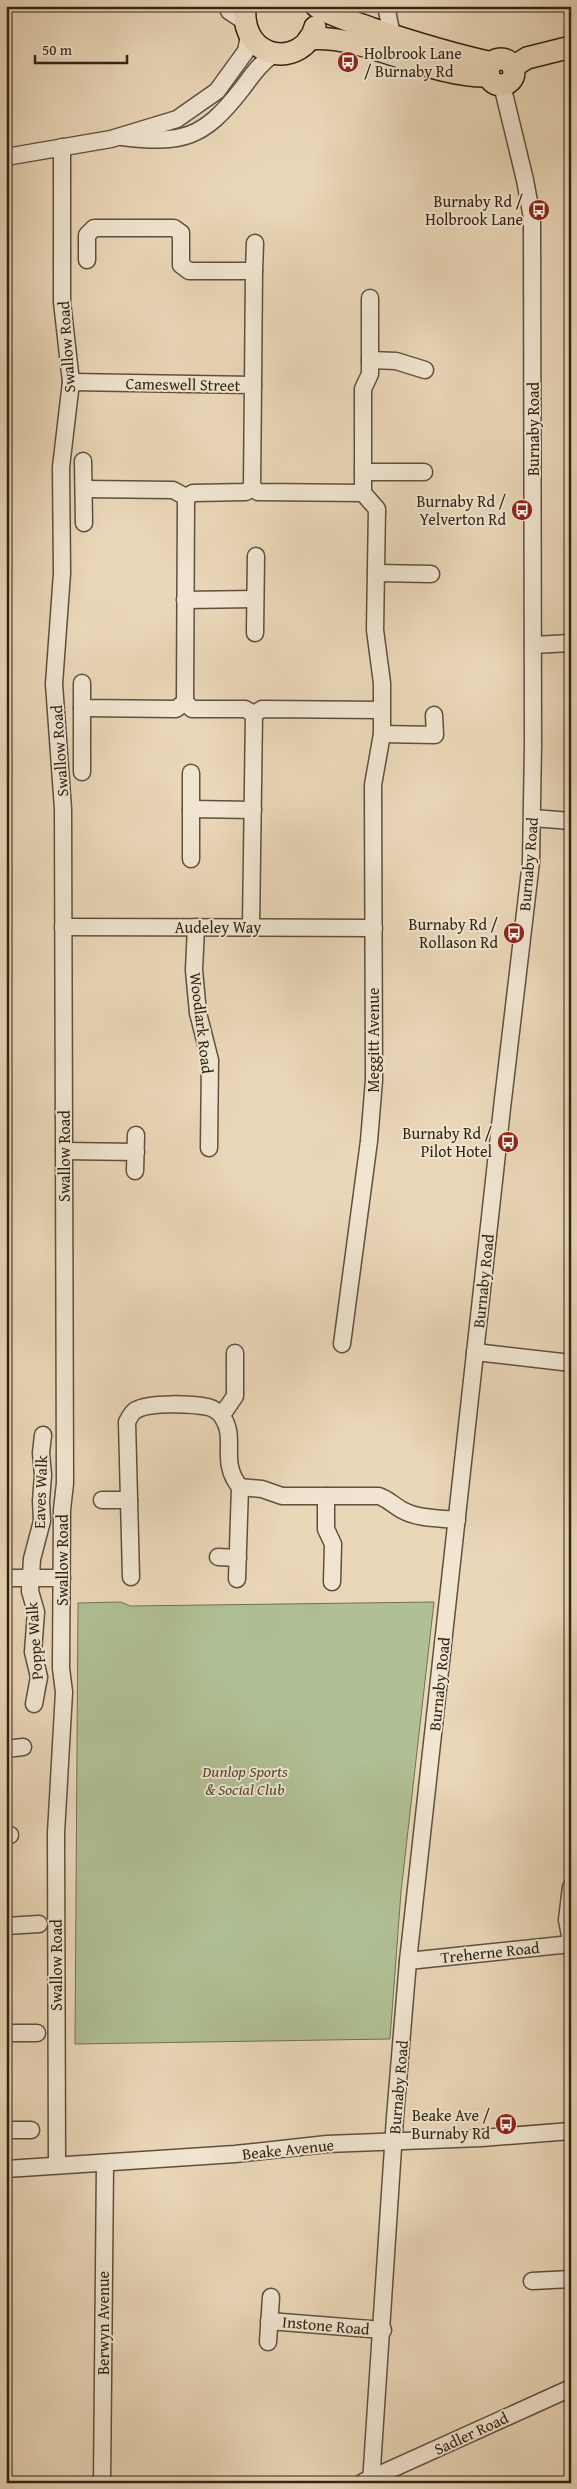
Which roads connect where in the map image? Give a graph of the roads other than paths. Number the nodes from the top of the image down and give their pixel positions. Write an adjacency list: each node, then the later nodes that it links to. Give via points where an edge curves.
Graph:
1 (315, 6): 4 (main road); 5 (main road, via 316,21)
2 (386, 6): 4 (street)
3 (238, 14): 7 (main road, via 256,45); 9 (street, via 246,51 217,91 177,119)
4 (392, 35): 8 (main road, via 454,54)
5 (308, 39): 7 (main road, via 294,51); 8 (main road, via 334,39 463,76)
6 (571, 48): 8 (main road, via 527,58)
7 (274, 54): 9 (street, via 263,62 216,118 192,135 148,140)
8 (499, 73): 34 (street, Burnaby Road, via 532,218)
9 (117, 137): 10 (street)
10 (62, 147): 11 (street); 18 (street, Swallow Road, via 62,302)
11 (6, 158)
12 (255, 243): 14 (street)
13 (87, 260): 14 (street, via 87,235 94,228 174,228 181,233 181,265 190,271)
14 (254, 271): 19 (street)
15 (370, 298): 16 (street)
16 (370, 360): 17 (street, via 396,361); 21 (street, via 370,374 363,389)
17 (425, 370)
18 (71, 382): 19 (street, Cameswell Street); 50 (street, Swallow Road, via 61,467 61,591 54,684 63,809)
19 (253, 385): 23 (street, Cameswell Street)
20 (84, 461): 24 (street)
21 (363, 472): 22 (street); 25 (street)
22 (424, 472)
23 (252, 487): 25 (street, via 258,492); 26 (street, via 246,492 193,492)
24 (84, 490): 26 (street, via 173,490); 27 (street)
25 (363, 493): 29 (street, Meggitt Avenue, via 377,509)
26 (186, 497): 32 (street)
27 (84, 523)
28 (256, 556): 31 (street)
29 (376, 573): 30 (street); 39 (street, Meggitt Avenue, via 375,630 382,683)
30 (431, 574)
31 (255, 599): 32 (street); 33 (street)
32 (185, 600): 37 (street)
33 (255, 633)
34 (533, 644): 35 (street); 47 (street, Burnaby Road)
35 (571, 644)
36 (82, 684): 38 (street)
37 (185, 702): 38 (street, via 176,709); 40 (street, via 192,709 245,709)
38 (82, 708): 43 (street)
39 (381, 710): 40 (street, via 262,709); 42 (street, Meggitt Avenue)
40 (254, 714): 46 (street)
41 (434, 715): 42 (street, via 435,735)
42 (382, 734): 53 (street, Meggitt Avenue, via 373,785)
43 (82, 772)
44 (191, 773): 45 (street)
45 (191, 809): 46 (street); 49 (street)
46 (253, 810): 52 (street)
47 (533, 818): 48 (street); 60 (street, Burnaby Road, via 531,862)
48 (571, 822)
49 (191, 859)
50 (63, 927): 51 (street, Audeley Way); 56 (street, Swallow Road)
51 (196, 927): 52 (street, Audeley Way); 55 (street, Woodlark Road, via 194,970 198,1013 210,1060)
52 (251, 927): 53 (street, Audeley Way)
53 (374, 928): 59 (street, Meggitt Avenue, via 374,1080)
54 (136, 1135): 57 (street)
55 (208, 1148)
56 (64, 1151): 57 (street); 75 (street, Swallow Road, via 65,1483)
57 (136, 1152): 58 (street)
58 (135, 1172)
59 (342, 1344)
60 (475, 1352): 62 (street); 69 (street, Burnaby Road)
61 (235, 1353): 63 (street, via 235,1396)
62 (571, 1363)
63 (222, 1416): 65 (street, via 228,1427 228,1464); 68 (street, via 210,1407 148,1405 134,1410 127,1422)
64 (43, 1435): 74 (street, Eaves Walk, via 42,1521 32,1559)
65 (240, 1486): 66 (street, via 282,1496); 71 (street)
66 (326, 1496): 69 (street, via 378,1496 420,1516); 77 (street, via 326,1529 333,1544)
67 (102, 1500): 68 (street)
68 (129, 1500): 72 (street)
69 (457, 1520): 83 (street, Burnaby Road)
70 (218, 1557): 71 (street)
71 (238, 1558): 76 (street)
72 (131, 1577)
73 (6, 1578): 74 (street)
74 (31, 1578): 75 (street); 78 (street, Poppe Walk, via 30,1591 36,1612 32,1646 39,1677)
75 (62, 1578): 91 (street, Swallow Road, via 61,1668 64,1692 56,1833)
76 (237, 1579)
77 (332, 1582)
78 (34, 1704)
79 (571, 1887): 82 (street, via 567,1920)
80 (39, 1924): 81 (street)
81 (6, 1926)
82 (571, 1942): 83 (street, Treherne Road)
83 (408, 1961): 89 (street, Burnaby Road)
84 (6, 2033): 85 (street)
85 (37, 2033)
86 (6, 2130): 87 (street)
87 (32, 2130)
88 (571, 2131): 89 (street, Beake Avenue)
89 (393, 2141): 90 (street, Beake Avenue); 97 (street, Burnaby Road)
90 (105, 2164): 91 (street, Beake Avenue); 101 (street, Berwyn Avenue)
91 (57, 2165): 92 (street, Beake Avenue)
92 (6, 2169)
93 (571, 2278): 94 (street)
94 (532, 2281)
95 (271, 2297): 96 (street, Instone Road)
96 (269, 2320): 97 (street, Instone Road); 98 (street, Instone Road)
97 (383, 2330): 100 (street, Burnaby Road)
98 (268, 2342)
99 (571, 2388): 100 (street, Sadler Road)
100 (368, 2481)
101 (102, 2483)

